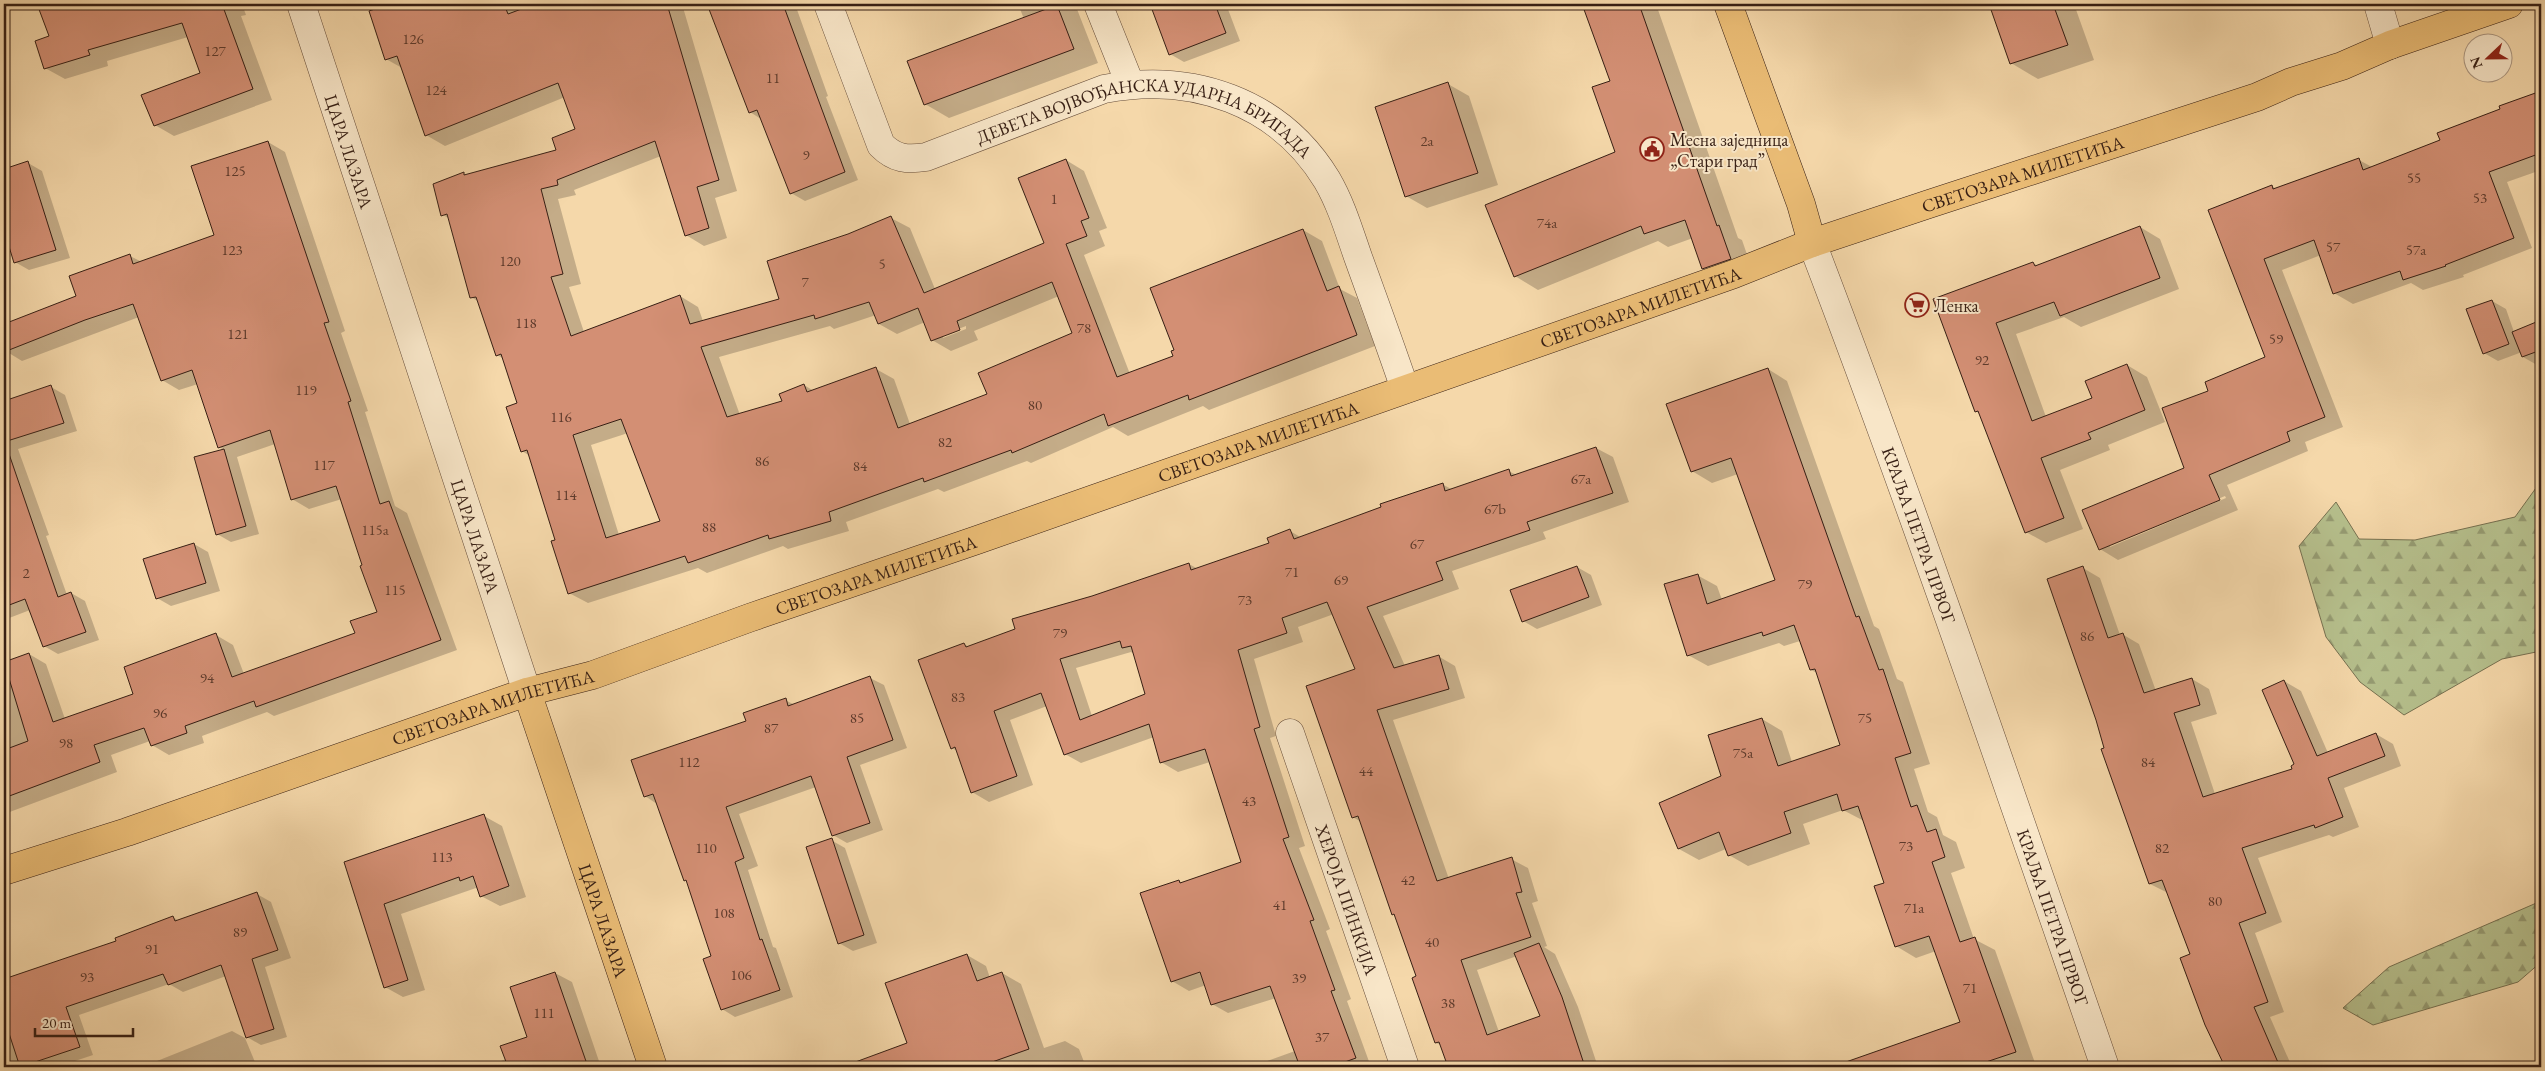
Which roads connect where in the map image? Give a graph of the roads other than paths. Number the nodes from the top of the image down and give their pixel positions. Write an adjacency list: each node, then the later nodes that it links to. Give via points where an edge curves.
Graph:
1 (301, 4): 11 (street, ЦАРА ЛАЗАРА)
2 (828, 4): 8 (street, ДЕВЕТА ВОЈВОЂАНСКА УДАРНА БРИГАДА, via 878,138 890,154 900,158 926,157 1104,89)
3 (1098, 4): 8 (street)
4 (1728, 4): 9 (main road, КРАЉА ПЕТРА ПРВОГ, via 1801,204)
5 (2378, 4): 7 (street)
6 (2509, 4): 7 (main road, СВЕТОЗАРА МИЛЕТИЋА)
7 (2390, 45): 9 (main road, СВЕТОЗАРА МИЛЕТИЋА, via 2257,97)
8 (1130, 84): 10 (street, ДЕВЕТА ВОЈВОЂАНСКА УДАРНА БРИГАДА, via 1161,83 1221,94 1258,112 1305,152 1327,180 1341,211)
9 (1812, 243): 10 (main road, СВЕТОЗАРА МИЛЕТИЋА, via 1734,274); 16 (street, КРАЉА ПЕТРА ПРВОГ, via 1858,362)
10 (1405, 389): 11 (main road, СВЕТОЗАРА МИЛЕТИЋА, via 593,675)
11 (527, 692): 13 (main road, СВЕТОЗАРА МИЛЕТИЋА, via 127,832); 14 (main road, ЦАРА ЛАЗАРА)
12 (1290, 733): 15 (street, ХЕРОЈА ПИНКИЈА)
13 (4, 871)
14 (653, 1067)
15 (1405, 1067)
16 (2105, 1067)

